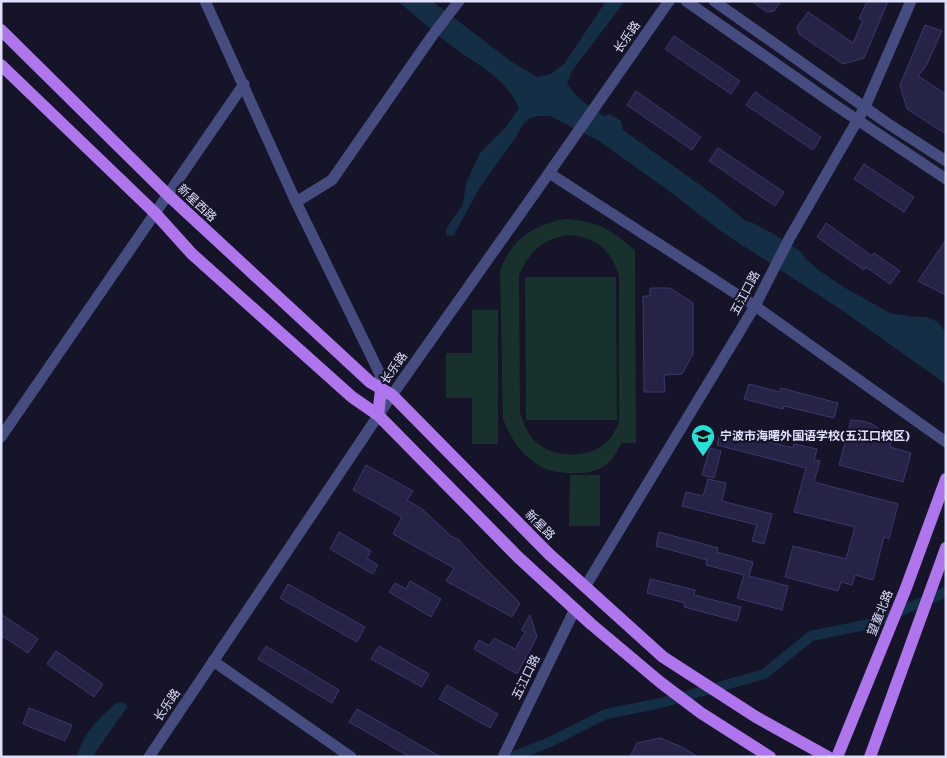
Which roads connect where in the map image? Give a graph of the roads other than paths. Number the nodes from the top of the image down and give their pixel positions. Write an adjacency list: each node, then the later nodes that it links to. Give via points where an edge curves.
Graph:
1 (205, 1): 9 (street)
2 (459, 1): 16 (street, via 332,180)
3 (669, 1): 13 (street, 长乐路)
4 (686, 1): 11 (street)
5 (714, 1): 10 (street)
6 (911, 1): 10 (street, 五江口路)
7 (1, 30): 15 (main road, 新星西路)
8 (1, 65): 17 (main road)
9 (244, 84): 15 (street); 16 (street)
10 (864, 107): 11 (street, 五江口路); 12 (street)
11 (857, 120): 14 (street); 18 (street, 五江口路)
12 (946, 162)
13 (550, 173): 18 (street); 19 (street, 长乐路)
14 (946, 179)
15 (168, 195): 17 (street); 19 (main road, 新星西路)
16 (296, 202): 19 (street)
17 (155, 213): 20 (main road, via 192,254 352,397); 21 (street)
18 (755, 306): 22 (street); 25 (street, 五江口路)
19 (386, 392): 20 (main road); 25 (main road, 新星路)
20 (378, 415): 26 (main road, via 519,558); 27 (street, 长乐路)
21 (1, 437)
22 (946, 442)
23 (946, 479): 33 (main road, 望童北路, via 906,588)
24 (946, 548): 34 (main road)
25 (585, 587): 32 (main road, 新星路, via 663,657 756,717)
26 (575, 609): 30 (street, 五江口路); 31 (main road, via 660,682 701,713)
27 (213, 661): 28 (street, 长乐路); 29 (street)
28 (149, 757)
29 (352, 757)
30 (503, 757)
31 (770, 757)
32 (828, 757)
33 (837, 757)
34 (870, 757)

